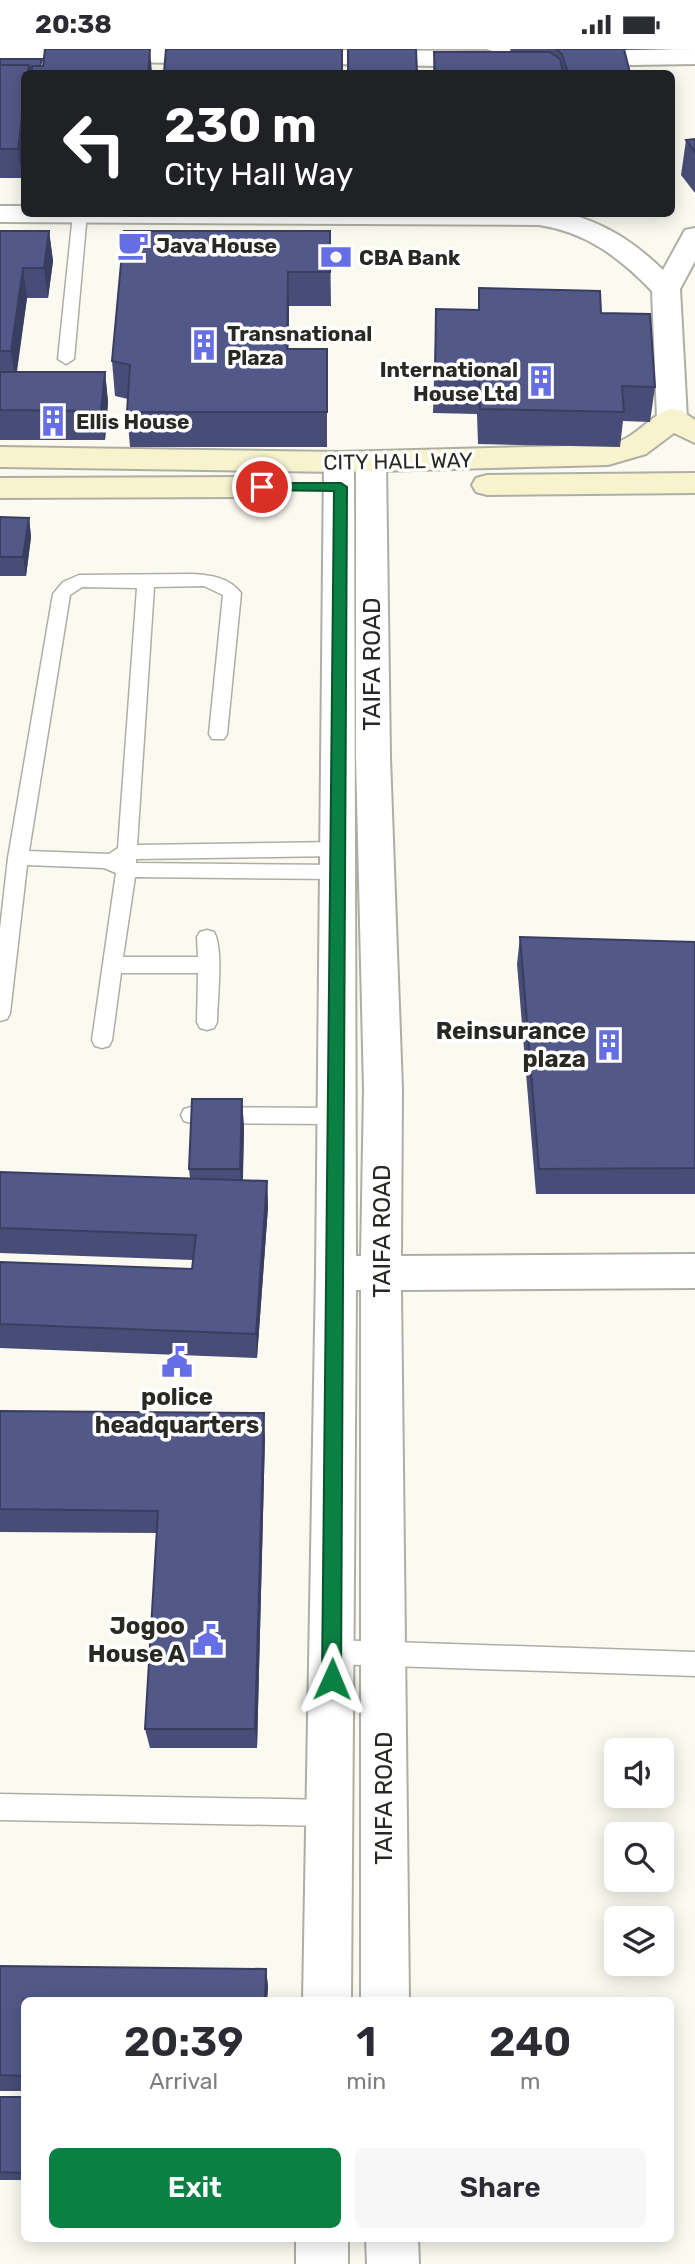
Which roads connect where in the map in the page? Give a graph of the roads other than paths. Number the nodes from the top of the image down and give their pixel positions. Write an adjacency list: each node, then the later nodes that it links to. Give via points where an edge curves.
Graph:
1 (0, 52): 3 (street)
2 (695, 56): 5 (street)
3 (234, 57)
4 (262, 57): 6 (street)
5 (546, 58)
6 (507, 59)
7 (0, 213): 8 (street)
8 (21, 213)
9 (80, 217): 13 (lane)
10 (539, 217): 12 (street, via 597,231 627,250)
11 (695, 236): 12 (street)
12 (666, 289): 14 (street)
13 (65, 359)
14 (684, 426): 16 (street, CITY HALL WAY, via 622,453)
15 (0, 457): 16 (street, CITY HALL WAY)
16 (355, 474): 17 (street, CITY HALL WAY); 18 (street, CITY HALL WAY); 22 (street, TAIFA ROAD); 33 (street, TAIFA ROAD, via 373,757 383,1089)
17 (695, 483)
18 (0, 488)
19 (146, 582): 20 (lane, via 212,581 232,593); 21 (lane, via 79,581 62,594); 23 (lane)
20 (218, 734)
21 (18, 858): 23 (lane); 27 (lane)
22 (337, 860): 23 (lane); 31 (street, TAIFA ROAD)
23 (127, 861): 25 (lane)
24 (207, 937): 26 (lane)
25 (113, 965): 26 (lane); 29 (lane)
26 (208, 965): 28 (lane)
27 (0, 1013)
28 (206, 1021)
29 (102, 1040)
30 (191, 1115): 31 (lane)
31 (335, 1116): 34 (street, TAIFA ROAD)
32 (695, 1271): 33 (street)
33 (381, 1272): 34 (street); 36 (street, TAIFA ROAD)
34 (336, 1273): 35 (street, TAIFA ROAD)
35 (332, 1652): 36 (lane); 39 (street, TAIFA ROAD)
36 (383, 1653): 37 (lane); 41 (street, TAIFA ROAD)
37 (695, 1664)
38 (0, 1807): 39 (lane)
39 (331, 1813): 40 (street, TAIFA ROAD)
40 (327, 1997)
41 (385, 1997)
42 (322, 2242): 44 (street)
43 (392, 2242): 45 (street)
44 (322, 2264)
45 (393, 2264)

